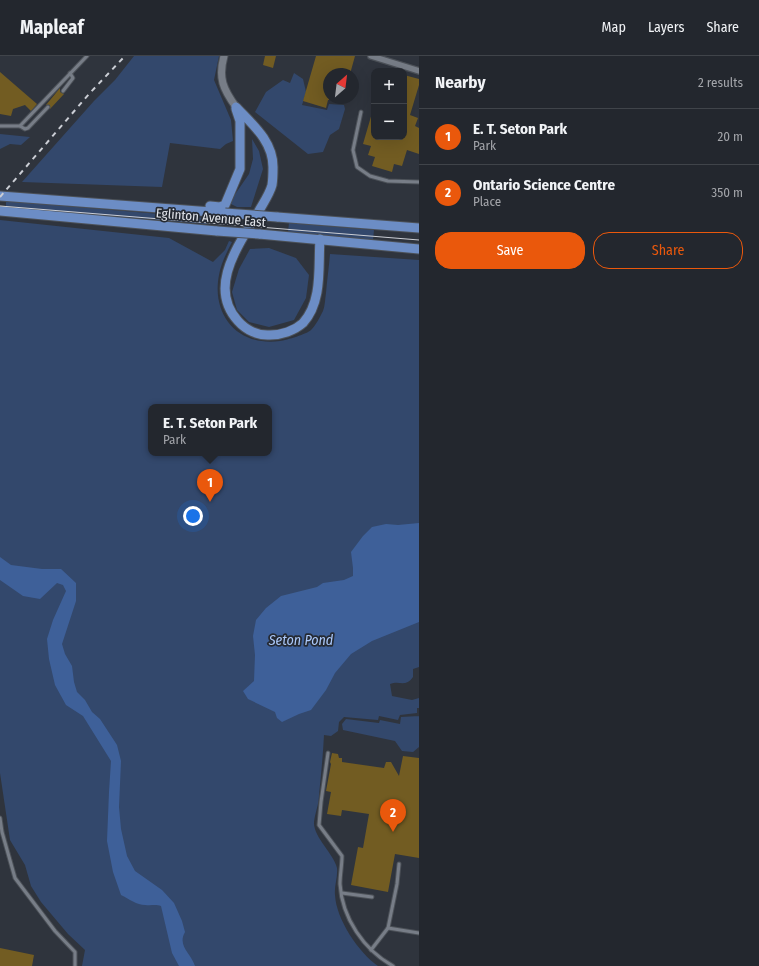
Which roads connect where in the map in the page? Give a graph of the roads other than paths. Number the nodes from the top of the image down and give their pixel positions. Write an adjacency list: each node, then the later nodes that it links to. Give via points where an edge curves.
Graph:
1 (87, 56): 5 (lane)
2 (224, 56): 8 (street, via 221,68 222,82 226,94)
3 (371, 56): 4 (street)
4 (419, 71)
5 (70, 73): 6 (lane, via 73,78); 11 (lane)
6 (63, 91)
7 (48, 107): 11 (lane, via 28,128)
8 (236, 107): 14 (main road, via 240,121 240,170 225,205); 17 (main road, via 266,142 273,164 272,186 236,250 225,282 224,292 229,309 241,325 265,336 287,333 300,326 315,302)
9 (361, 112): 12 (lane, via 353,150 357,167 370,176 388,181)
10 (0, 126): 11 (lane)
11 (20, 126)
12 (419, 182)
13 (0, 196): 14 (main road, Eglinton Avenue East)
14 (129, 206): 16 (main road, Eglinton Avenue East, bridge)
15 (0, 211): 17 (main road, Eglinton Avenue East, bridge)
16 (419, 228)
17 (320, 239): 18 (main road, Eglinton Avenue East)
18 (419, 249)
19 (328, 753): 22 (lane, via 319,825 342,856)
20 (0, 818): 27 (lane, via 15,878 55,931 75,952)
21 (399, 864): 24 (lane)
22 (342, 893): 23 (lane); 26 (lane, via 345,910 356,932)
23 (372, 897)
24 (388, 928): 25 (lane); 26 (lane)
25 (419, 933)
26 (371, 950): 28 (lane)
27 (75, 966)
28 (393, 966)

